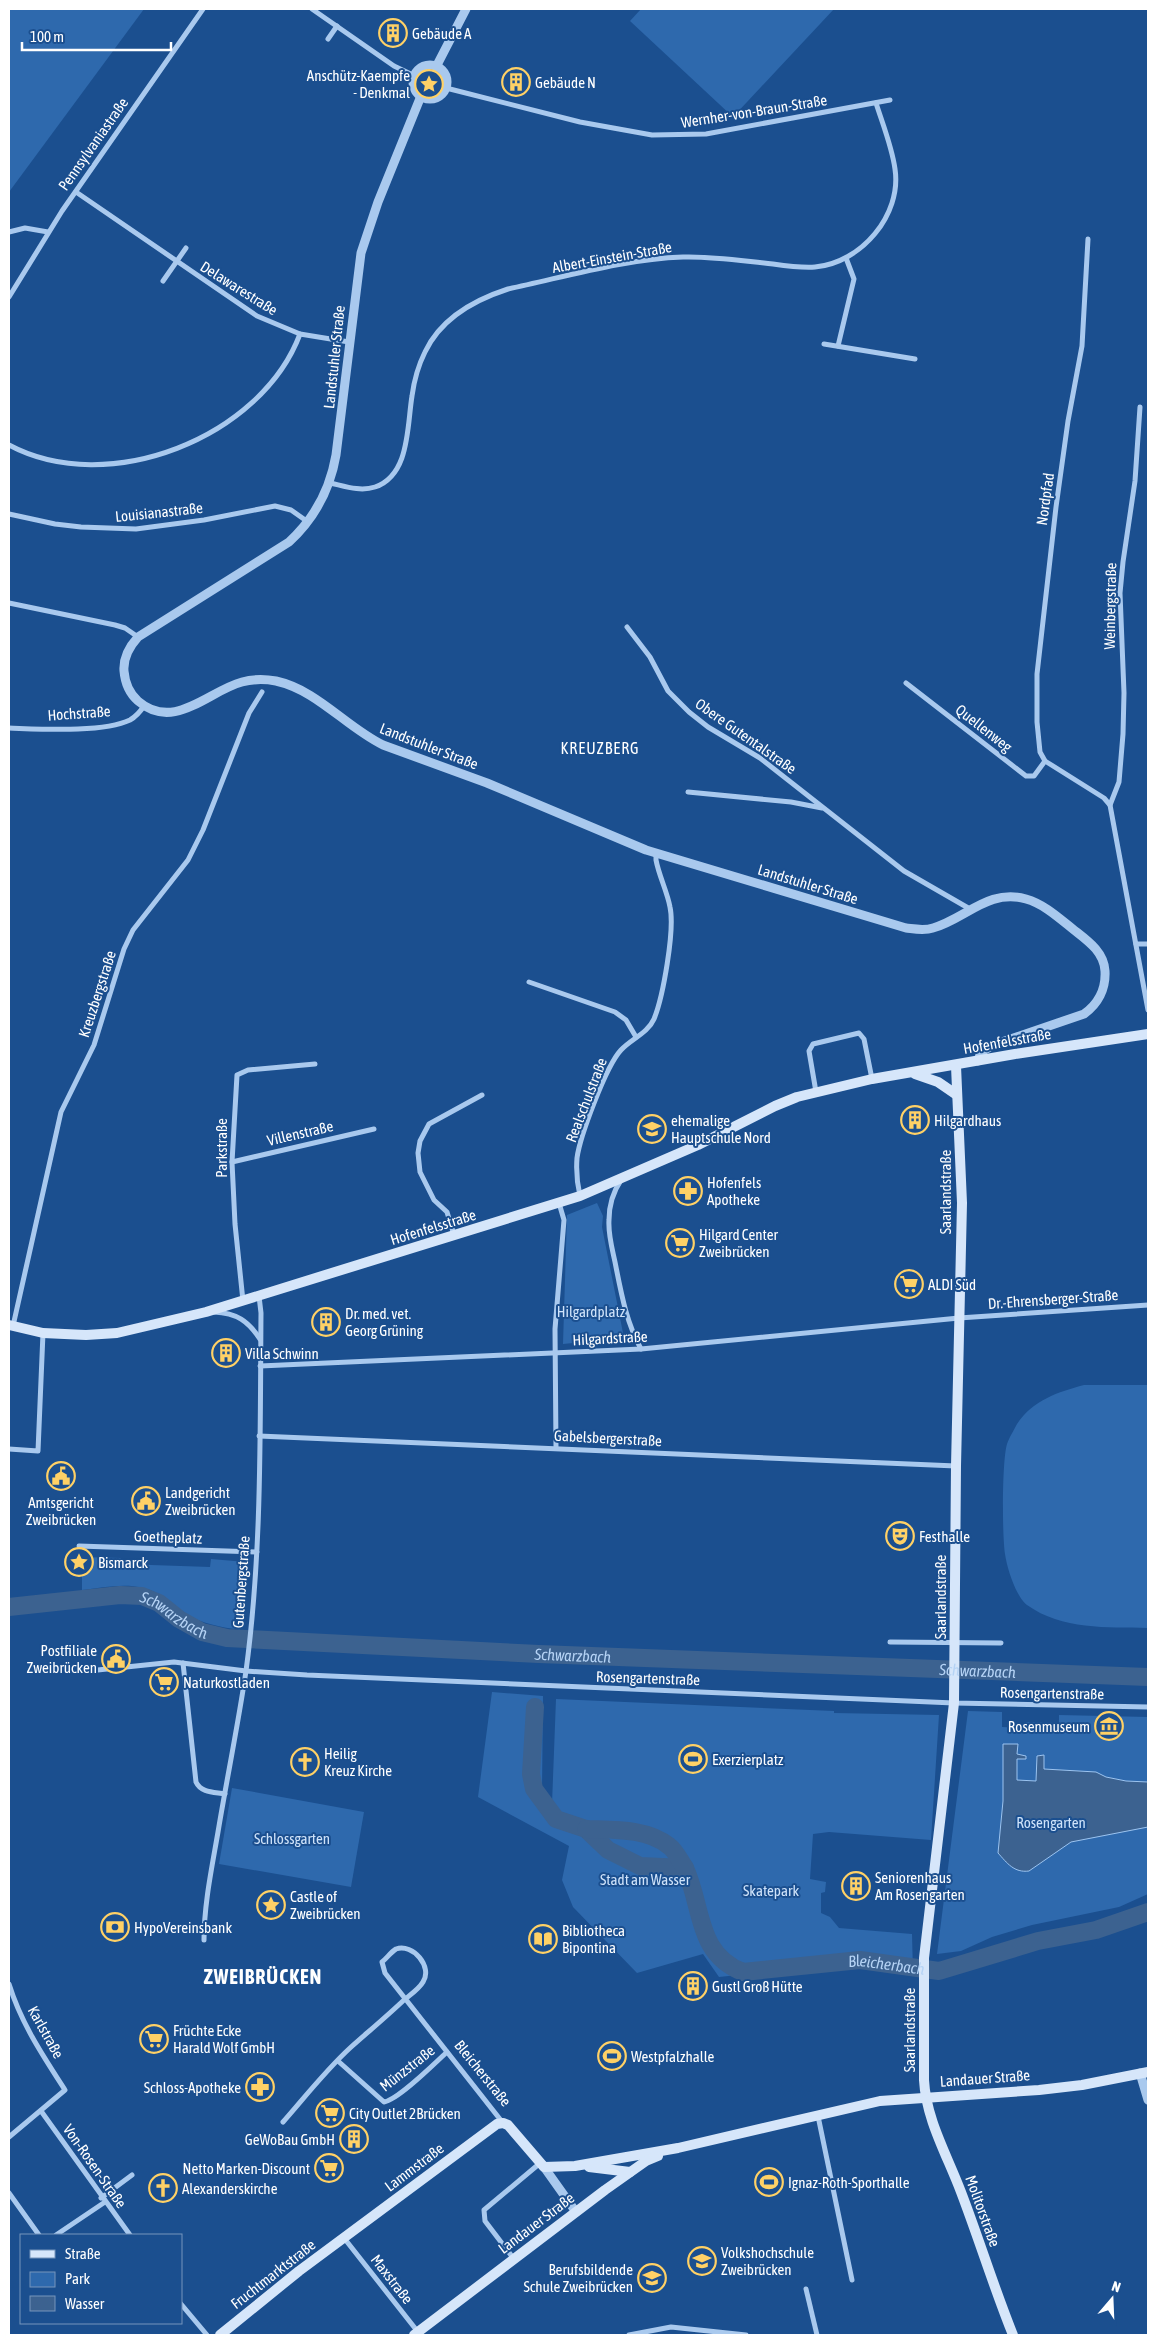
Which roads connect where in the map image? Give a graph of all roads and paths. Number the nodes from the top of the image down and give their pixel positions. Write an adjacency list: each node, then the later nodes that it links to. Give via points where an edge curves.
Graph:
1 (203, 9): 12 (street, Pennsylvaniastraße)
2 (312, 9): 4 (street)
3 (466, 9): 6 (street)
4 (337, 26): 5 (street); 7 (street, via 394,66)
5 (328, 39)
6 (436, 67): 7 (street, via 423,67); 8 (street, via 446,77)
7 (415, 76): 9 (street, via 414,87)
8 (446, 88): 9 (street, via 436,98); 11 (street, Wernher-von-Braun-Straße, via 580,122 652,135 706,134)
9 (421, 96): 22 (street, Landstuhler Straße, via 365,239 357,269)
10 (890, 100): 11 (street, Wernher-von-Braun-Straße)
11 (876, 104): 17 (street, Albert-Einstein-Straße, via 895,170 893,198 881,227)
12 (76, 192): 14 (street, Pennsylvaniastraße); 18 (street, Delawarestraße)
13 (9, 232): 14 (street, via 25,228)
14 (48, 232): 20 (street, Pennsylvaniastraße)
15 (1088, 239): 38 (street, Nordpfad, via 1082,346 1056,507 1037,674 1038,745)
16 (186, 248): 18 (street)
17 (846, 258): 24 (street, via 854,279); 28 (street, Albert-Einstein-Straße, via 815,267 708,257 657,259 526,285 484,297 450,319 425,351 417,370 402,459 392,475 374,487 362,489)
18 (176, 262): 19 (street); 21 (street, Delawarestraße, via 256,316)
19 (163, 281)
20 (9, 297)
21 (300, 334): 22 (street, Delawarestraße); 27 (street, via 287,361 268,387 225,422 187,445 136,462 114,464 43,457)
22 (349, 342): 28 (street, Landstuhler Straße)
23 (824, 344): 24 (street)
24 (838, 346): 25 (street)
25 (915, 359)
26 (1140, 407): 40 (street, Weinbergstraße, via 1135,481 1120,593 1123,734 1119,782)
27 (9, 445)
28 (330, 483): 30 (street, Landstuhler Straße)
29 (9, 514): 30 (street, Louisianastraße, via 55,524 128,530 275,506 291,510)
30 (308, 522): 33 (street, Landstuhler Straße, via 275,552)
31 (9, 603): 33 (street, via 115,625)
32 (627, 627): 41 (street, Obere Gutentalstraße, via 650,657 668,691 689,712 760,758)
33 (138, 638): 36 (street, Landstuhler Straße, via 127,653 124,673 128,690)
34 (906, 683): 38 (street, Quellenweg, via 1026,776 1034,776)
35 (262, 692): 69 (street, Kreuzbergstraße, via 249,713 192,853 133,930 124,949 94,1045 61,1112)
36 (144, 706): 37 (street, Hochstraße, via 138,715 113,724); 42 (street, Landstuhler Straße, via 155,711 175,712 186,710 242,682 254,679 277,682 305,693 383,745 487,783)
37 (9, 728)
38 (1045, 761): 40 (street)
39 (688, 792): 41 (street, Obere Gutentalstraße, via 791,802)
40 (1110, 805): 44 (street)
41 (825, 809): 43 (street, Obere Gutentalstraße, via 904,871)
42 (656, 853): 43 (street, Landstuhler Straße, via 906,928 932,929); 49 (street, Realschulstraße, via 670,908 671,935 656,1013 649,1028)
43 (970, 909): 50 (street, Landstuhler Straße, via 988,900 1007,896 1039,904 1095,948 1102,958 1105,972 1100,996 1084,1014 993,1044 981,1052)
44 (1136, 944): 45 (street); 47 (street)
45 (1148, 944)
46 (529, 982): 49 (street, via 605,1007 626,1020)
47 (1148, 1010)
48 (1148, 1034): 50 (main road, Hofenfelsstraße)
49 (636, 1037): 61 (street, Realschulstraße, via 613,1060 581,1141 576,1170)
50 (978, 1061): 52 (main road, Hofenfelsstraße)
51 (315, 1064): 59 (street, Parkstraße, via 248,1070 237,1075)
52 (956, 1066): 53 (main road, Hofenfelsstraße); 57 (main road, Saarlandstraße)
53 (914, 1073): 54 (main road, Hofenfelsstraße); 57 (main road, via 938,1082)
54 (872, 1080): 55 (main road, Hofenfelsstraße); 55 (street, via 864,1039 859,1033 811,1046)
55 (816, 1092): 60 (main road, Hofenfelsstraße, via 775,1106)
56 (482, 1095): 63 (street, via 430,1124 420,1140 420,1172 434,1200 447,1212)
57 (957, 1095): 68 (main road, Saarlandstraße, via 962,1194)
58 (374, 1129): 59 (street, Villenstraße)
59 (232, 1162): 65 (street, Parkstraße)
60 (622, 1179): 61 (main road, Hofenfelsstraße); 72 (street, via 614,1191 609,1229 624,1306)
61 (580, 1196): 62 (main road, Hofenfelsstraße)
62 (559, 1203): 63 (main road, Hofenfelsstraße); 73 (street, via 564,1220)
63 (454, 1236): 64 (main road, Hofenfelsstraße)
64 (259, 1296): 65 (main road, Hofenfelsstraße); 71 (street, Gutenbergstraße)
65 (243, 1301): 67 (main road, Hofenfelsstraße)
66 (1148, 1305): 68 (street, Dr.-Ehrensberger-Straße)
67 (206, 1312): 70 (main road, Hofenfelsstraße, via 117,1332 66,1335); 71 (street, via 240,1317)
68 (959, 1318): 72 (street, Hilgardstraße); 78 (main road, Saarlandstraße)
69 (11, 1326): 70 (main road, Hofenfelsstraße)
70 (43, 1332): 77 (street, via 38,1451)
71 (260, 1340): 74 (street, Gutenbergstraße)
72 (641, 1350): 73 (street, Hilgardstraße)
73 (555, 1353): 74 (street, Hilgardstraße); 76 (street)
74 (260, 1366): 75 (street, Gutenbergstraße)
75 (259, 1436): 76 (street, Gabelsbergerstraße); 80 (street, Gutenbergstraße)
76 (556, 1448): 78 (street, Gabelsbergerstraße)
77 (9, 1449)
78 (956, 1466): 83 (main road, Saarlandstraße)
79 (79, 1546): 80 (street, Goetheplatz)
80 (257, 1552): 86 (street, Gutenbergstraße)
81 (890, 1642): 83 (street)
82 (1001, 1644): 83 (street)
83 (955, 1646): 87 (main road, Saarlandstraße)
84 (183, 1663): 85 (street, Rosengartenstraße); 86 (street, Rosengartenstraße); 89 (street, via 196,1782 200,1789)
85 (88, 1671)
86 (246, 1671): 87 (street, Rosengartenstraße); 89 (street, Gutenbergstraße)
87 (954, 1703): 88 (street, Rosengartenstraße); 96 (main road, Saarlandstraße, via 924,1964)
88 (1148, 1707)
89 (225, 1794): 90 (street, Gutenbergstraße, via 210,1874)
90 (204, 1940)
91 (9, 1984): 98 (street, Karlstraße, via 27,2028 65,2090)
92 (406, 1999): 92 (street, Bleicherstraße, via 424,1982 426,1969 416,1953 406,1948 391,1952 382,1962 382,1967); 93 (street, Bleicherstraße); 94 (street)
93 (447, 2052): 94 (street, Münzstraße, via 402,2091 384,2102); 101 (street, Bleicherstraße)
94 (338, 2061): 100 (street)
95 (1144, 2073): 96 (main road, Landauer Straße, via 1039,2090); 97 (street)
96 (925, 2097): 99 (main road, Landauer Straße, via 880,2101); 125 (main road, Molitorstraße)
97 (1148, 2100)
98 (41, 2111): 102 (street); 109 (street, Von-Rosen-Straße)
99 (818, 2115): 103 (main road, Landauer Straße); 116 (street)
100 (283, 2122)
101 (503, 2123): 104 (main road, Bleicherstraße); 114 (main road, Lammstraße, via 494,2126)
102 (9, 2137)
103 (678, 2148): 105 (main road, Landauer Straße); 106 (main road, Landauer Straße, via 646,2161)
104 (542, 2165): 105 (main road, Landauer Straße); 110 (street, Bleicherstraße); 115 (street, via 484,2210 485,2221)
105 (575, 2166): 106 (main road)
106 (630, 2172): 110 (main road, Landauer Straße)
107 (132, 2175): 109 (street)
108 (9, 2193): 111 (street)
109 (103, 2200): 112 (street); 113 (street, Von-Rosen-Straße)
110 (576, 2212): 115 (main road, Landauer Straße)
111 (38, 2234)
112 (57, 2234)
113 (129, 2234)
114 (344, 2238): 119 (street, Maxstraße); 121 (main road, Fruchtmarktstraße)
115 (514, 2259): 119 (main road, Landauer Straße)
116 (852, 2280)
117 (806, 2289): 124 (street)
118 (182, 2305): 120 (street)
119 (417, 2334)
120 (206, 2335)
121 (220, 2335)
122 (629, 2335): 123 (street, via 672,2327)
123 (746, 2335)
124 (817, 2335)
125 (1013, 2335)

